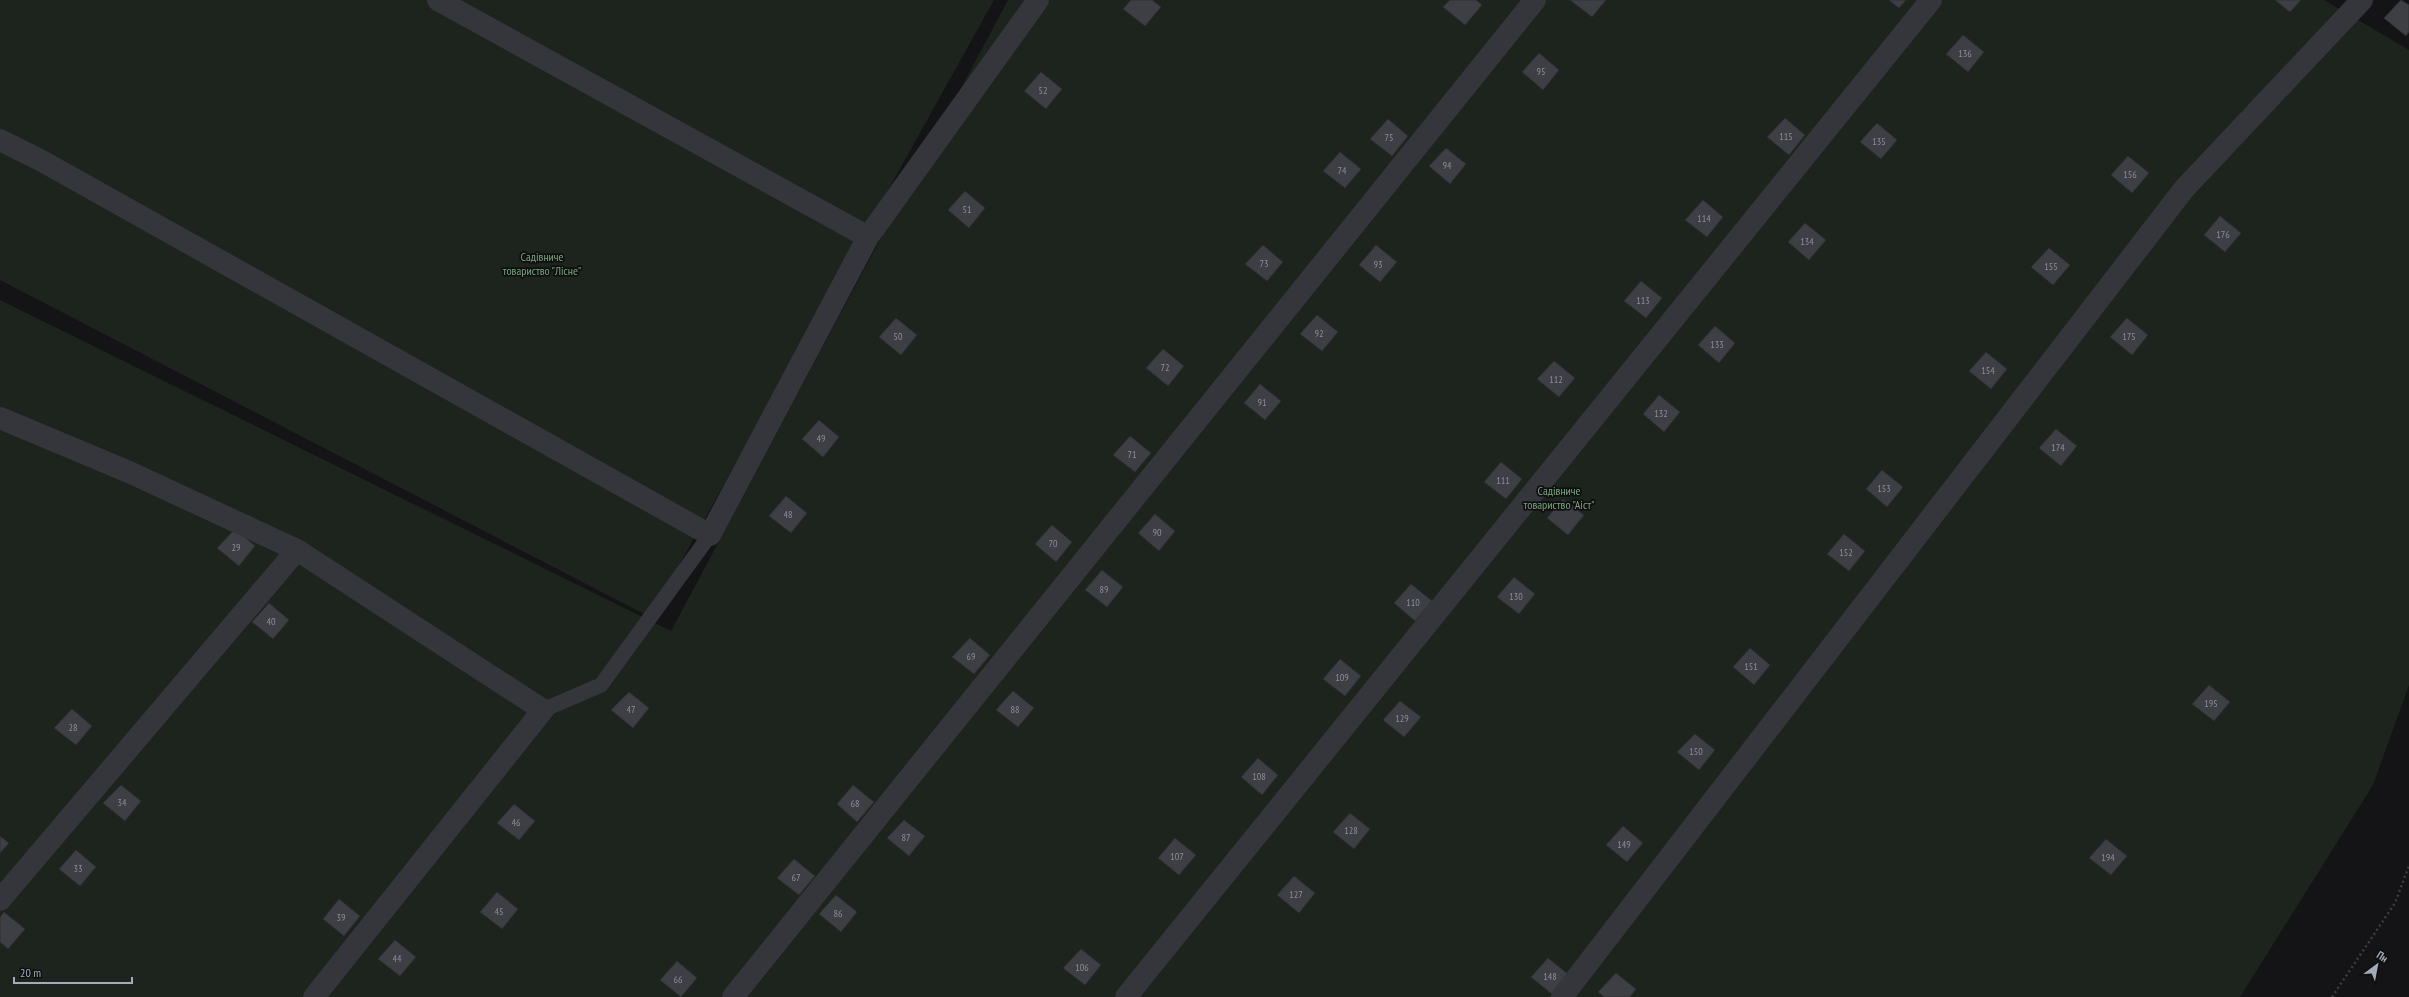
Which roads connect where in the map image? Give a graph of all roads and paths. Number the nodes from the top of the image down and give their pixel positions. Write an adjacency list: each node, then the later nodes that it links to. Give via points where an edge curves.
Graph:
1 (438, 0): 7 (street)
2 (1038, 0): 7 (street)
3 (1535, 0): 15 (street)
4 (1931, 0): 16 (street)
5 (2362, 0): 17 (street, via 2184,189)
6 (0, 140): 9 (street, via 42,161)
7 (868, 238): 9 (street)
8 (0, 418): 10 (street, via 129,472)
9 (710, 535): 11 (lane, via 601,684)
10 (296, 550): 11 (street); 13 (street)
11 (543, 710): 14 (street)
12 (2409, 866): 18 (path, via 2395,903)
13 (0, 900)
14 (314, 997)
15 (733, 997)
16 (1126, 997)
17 (1562, 997)
18 (2332, 997)

